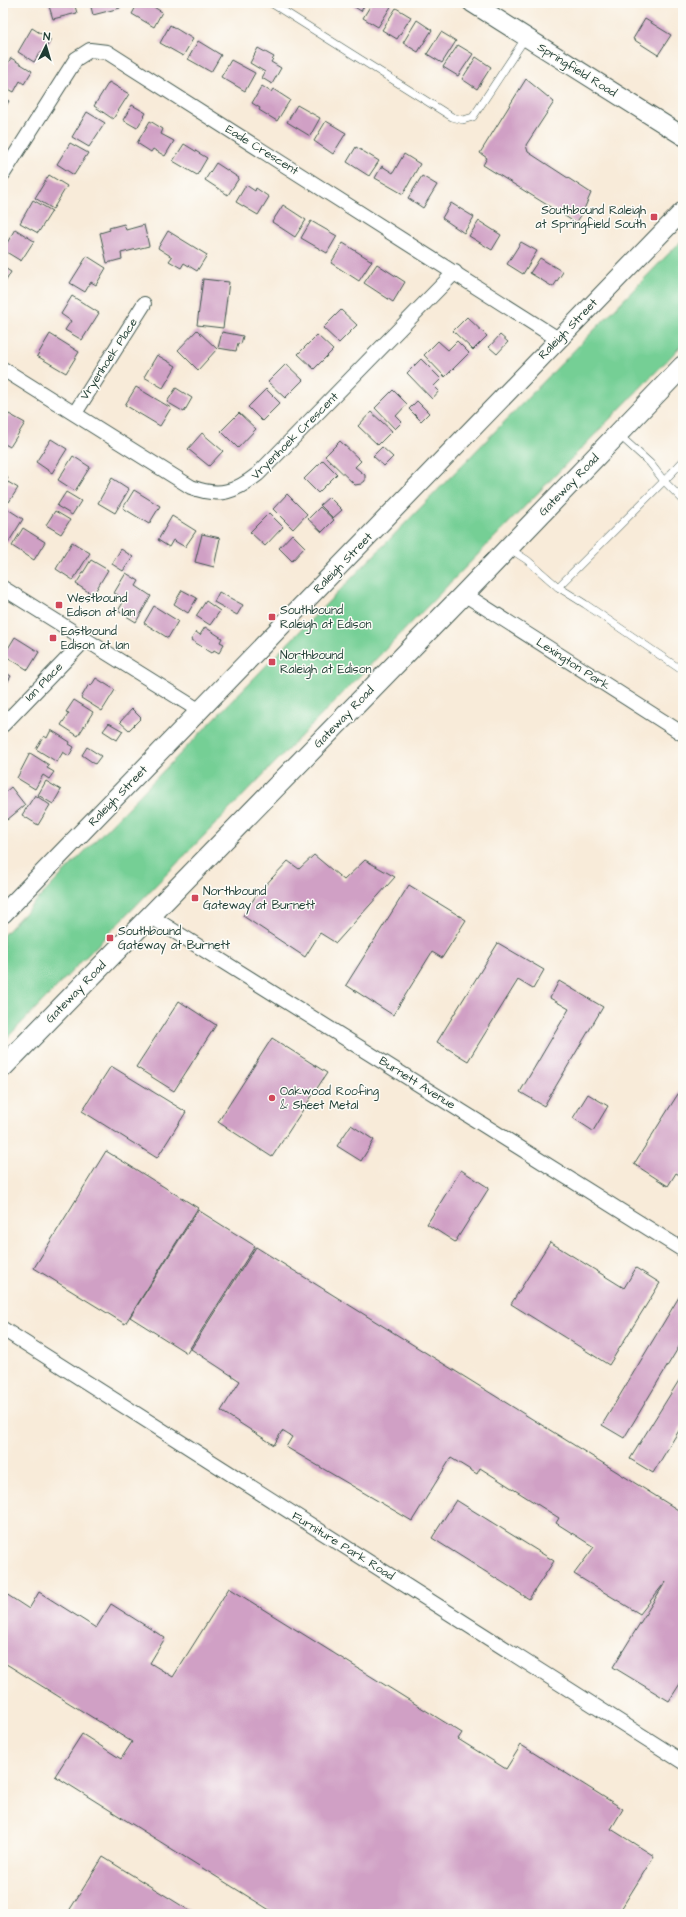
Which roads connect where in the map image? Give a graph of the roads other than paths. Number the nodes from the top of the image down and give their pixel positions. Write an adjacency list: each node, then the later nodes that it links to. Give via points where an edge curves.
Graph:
1 (271, 3): 3 (lane, via 452,117 463,120 473,117)
2 (472, 3): 3 (street, Springfield Road)
3 (526, 37): 4 (street, Springfield Road)
4 (683, 136)
5 (3, 174): 7 (street, Eade Crescent, via 76,59 90,50 107,52)
6 (683, 211): 9 (street, Raleigh Street)
7 (455, 272): 9 (street, Eade Crescent); 12 (street, Vryenhoek Crescent, via 258,474 241,487 223,492 205,492 192,487)
8 (144, 304): 12 (street, Vryenhoek Place)
9 (558, 339): 23 (street, Raleigh Street)
10 (683, 366): 13 (main road, Gateway Road)
11 (3, 369): 12 (street, Vryenhoek Crescent)
12 (75, 413)
13 (618, 434): 15 (lane, via 650,463); 17 (main road, Gateway Road)
14 (683, 461): 15 (lane)
15 (664, 481): 16 (lane); 18 (lane)
16 (683, 500)
17 (508, 548): 18 (lane, via 527,560); 20 (main road, Gateway Road)
18 (558, 587): 22 (lane)
19 (3, 588): 21 (street)
20 (464, 594): 25 (street, Lexington Park); 27 (main road, Gateway Road)
21 (85, 640): 23 (street); 24 (street, Ian Place)
22 (683, 671)
23 (200, 711): 26 (street, Raleigh Street)
24 (3, 725)
25 (683, 734)
26 (3, 914)
27 (150, 916): 28 (main road, Gateway Road); 29 (street, Burnett Avenue)
28 (3, 1067)
29 (683, 1250)
30 (3, 1329): 31 (street, Furniture Park Road)
31 (683, 1762)

